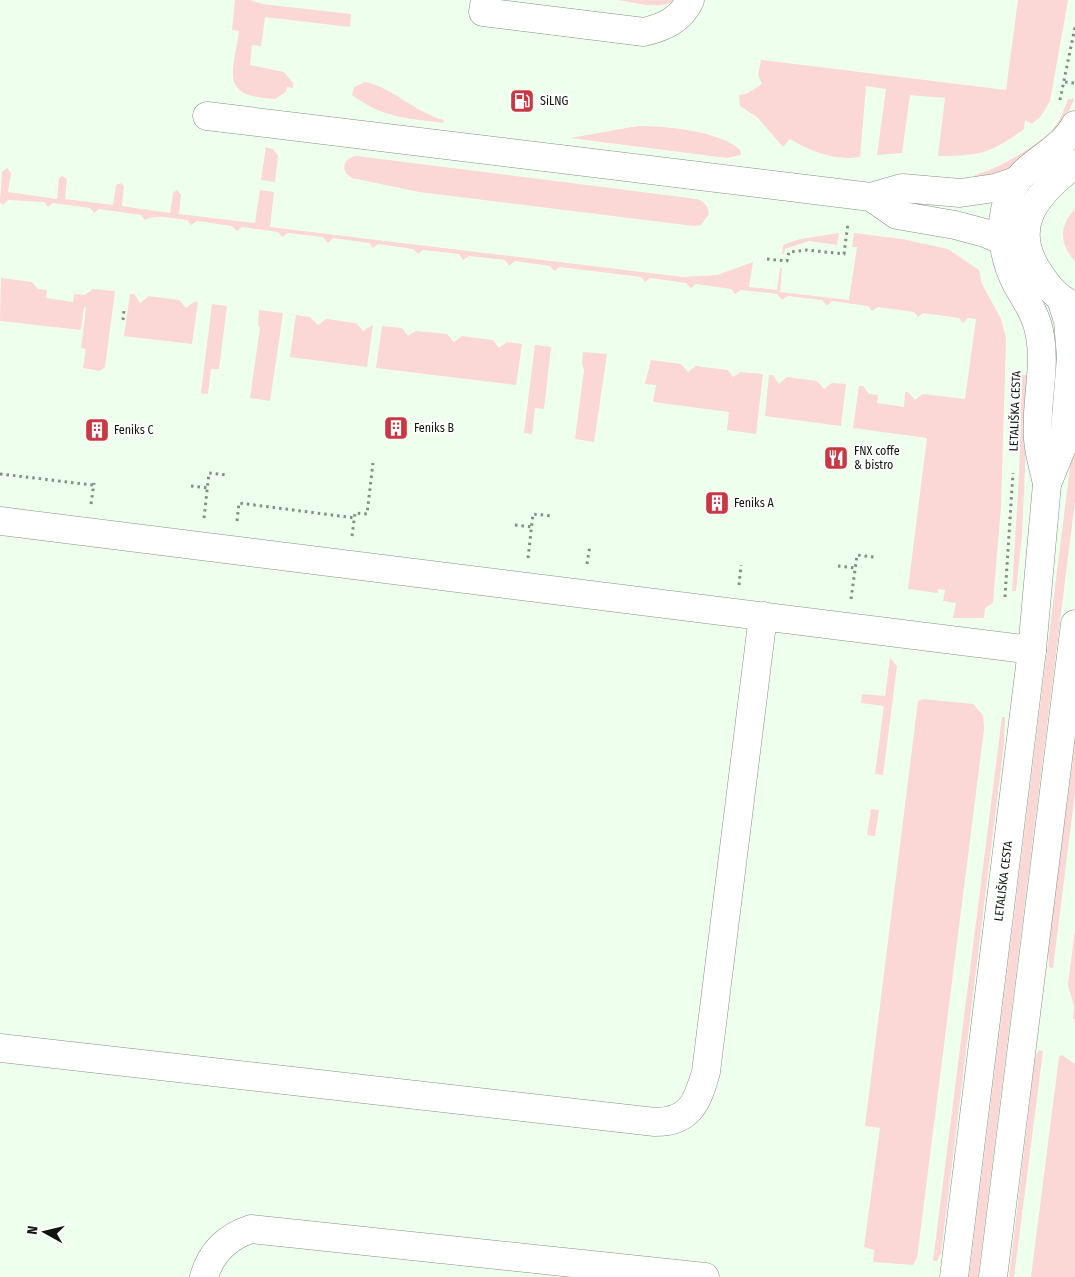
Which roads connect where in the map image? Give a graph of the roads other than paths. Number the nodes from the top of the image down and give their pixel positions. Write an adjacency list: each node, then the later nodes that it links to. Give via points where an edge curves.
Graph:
1 (485, 0): 2 (street, via 483,12 644,32 663,27 678,17)
2 (690, 0)
3 (207, 116): 6 (street)
4 (1072, 143): 5 (street, LETALIŠKA CESTA, via 1036,162); 8 (street, LETALIŠKA CESTA, via 1054,180 1036,200 1028,221)
5 (1016, 181): 6 (street, via 960,194 902,188); 7 (street, LETALIŠKA CESTA, via 1005,208)
6 (871, 198): 7 (street, via 897,215 955,225)
7 (1003, 241): 8 (street); 10 (street, LETALIŠKA CESTA, via 1010,269 1032,308 1040,338 1038,439)
8 (1028, 252): 9 (street, LETALIŠKA CESTA, via 1044,282)
9 (1068, 302): 10 (street, LETALIŠKA CESTA, via 1070,377 1064,442)
10 (1047, 484): 14 (street, LETALIŠKA CESTA)
11 (0, 520): 12 (street)
12 (763, 616): 14 (street); 16 (street, via 706,1072 699,1096 682,1117 672,1122 655,1122)
13 (1075, 624): 15 (street)
14 (1032, 650): 20 (street, LETALIŠKA CESTA)
15 (1073, 656): 21 (street)
16 (0, 1048)
17 (204, 1277): 18 (street, via 208,1264 225,1242 251,1229)
18 (698, 1277): 19 (street)
19 (705, 1277)
20 (954, 1277)
21 (993, 1277)

